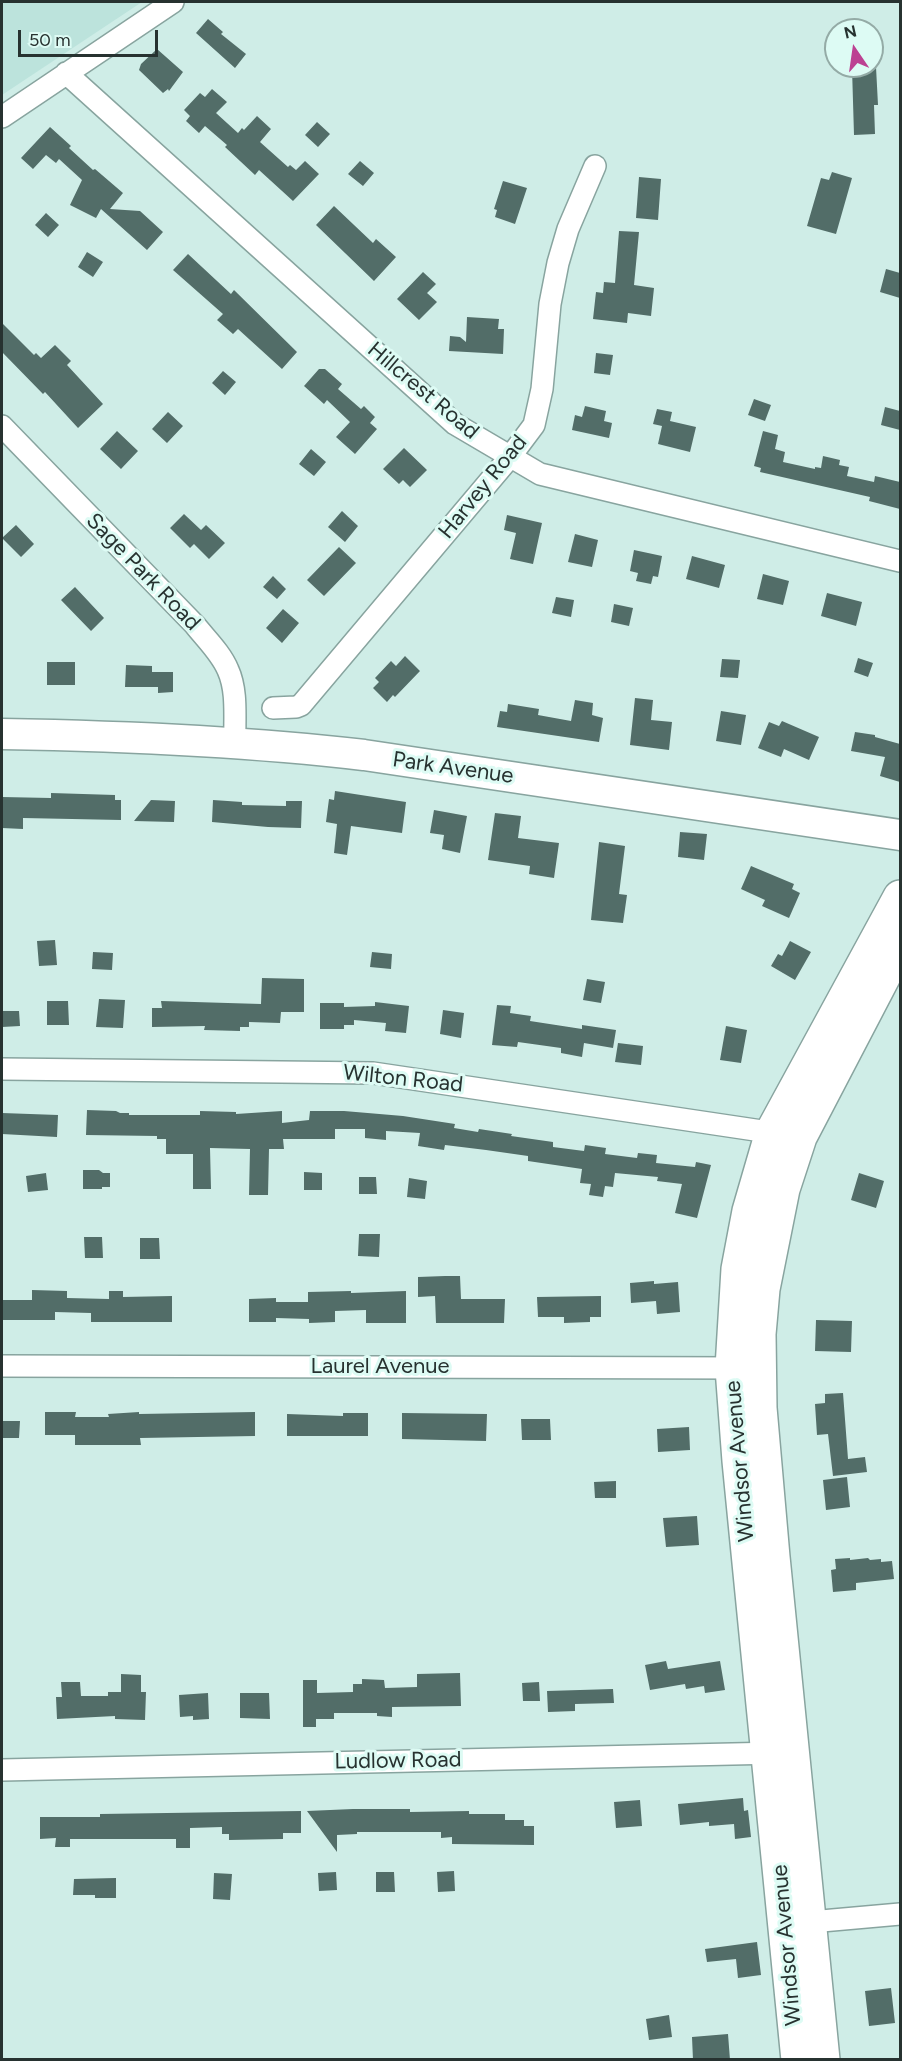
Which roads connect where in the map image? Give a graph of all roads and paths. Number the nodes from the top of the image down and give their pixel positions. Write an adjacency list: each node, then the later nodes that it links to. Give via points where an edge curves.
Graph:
1 (173, 2): 2 (street)
2 (66, 73): 3 (street); 6 (street, Hillcrest Road, via 455,424)
3 (2, 117)
4 (595, 166): 6 (street, Harvey Road, via 558,263 534,424)
5 (2, 426): 10 (street, Sage Park Road, via 216,650 234,691)
6 (510, 458): 7 (street, Hillcrest Road, via 540,474); 8 (street, Harvey Road, via 301,705)
7 (900, 561)
8 (273, 708)
9 (2, 734): 10 (main road, Park Avenue)
10 (235, 743): 11 (main road, Park Avenue, via 364,755)
11 (900, 835)
12 (900, 897): 15 (main road, Windsor Avenue)
13 (900, 945): 15 (main road, Windsor Avenue)
14 (2, 1069): 15 (street, Wilton Road, via 373,1072)
15 (786, 1135): 17 (main road, Windsor Avenue, via 783,1189)
16 (2, 1366): 17 (street, Laurel Avenue)
17 (745, 1368): 18 (main road, Windsor Avenue, via 773,1557)
18 (782, 1753): 19 (street, Ludlow Road); 21 (main road, Windsor Avenue)
19 (2, 1770)
20 (900, 1914): 21 (street)
21 (797, 1923): 22 (main road, Windsor Avenue); 23 (main road, Windsor Avenue)
22 (798, 2060)
23 (823, 2060)

